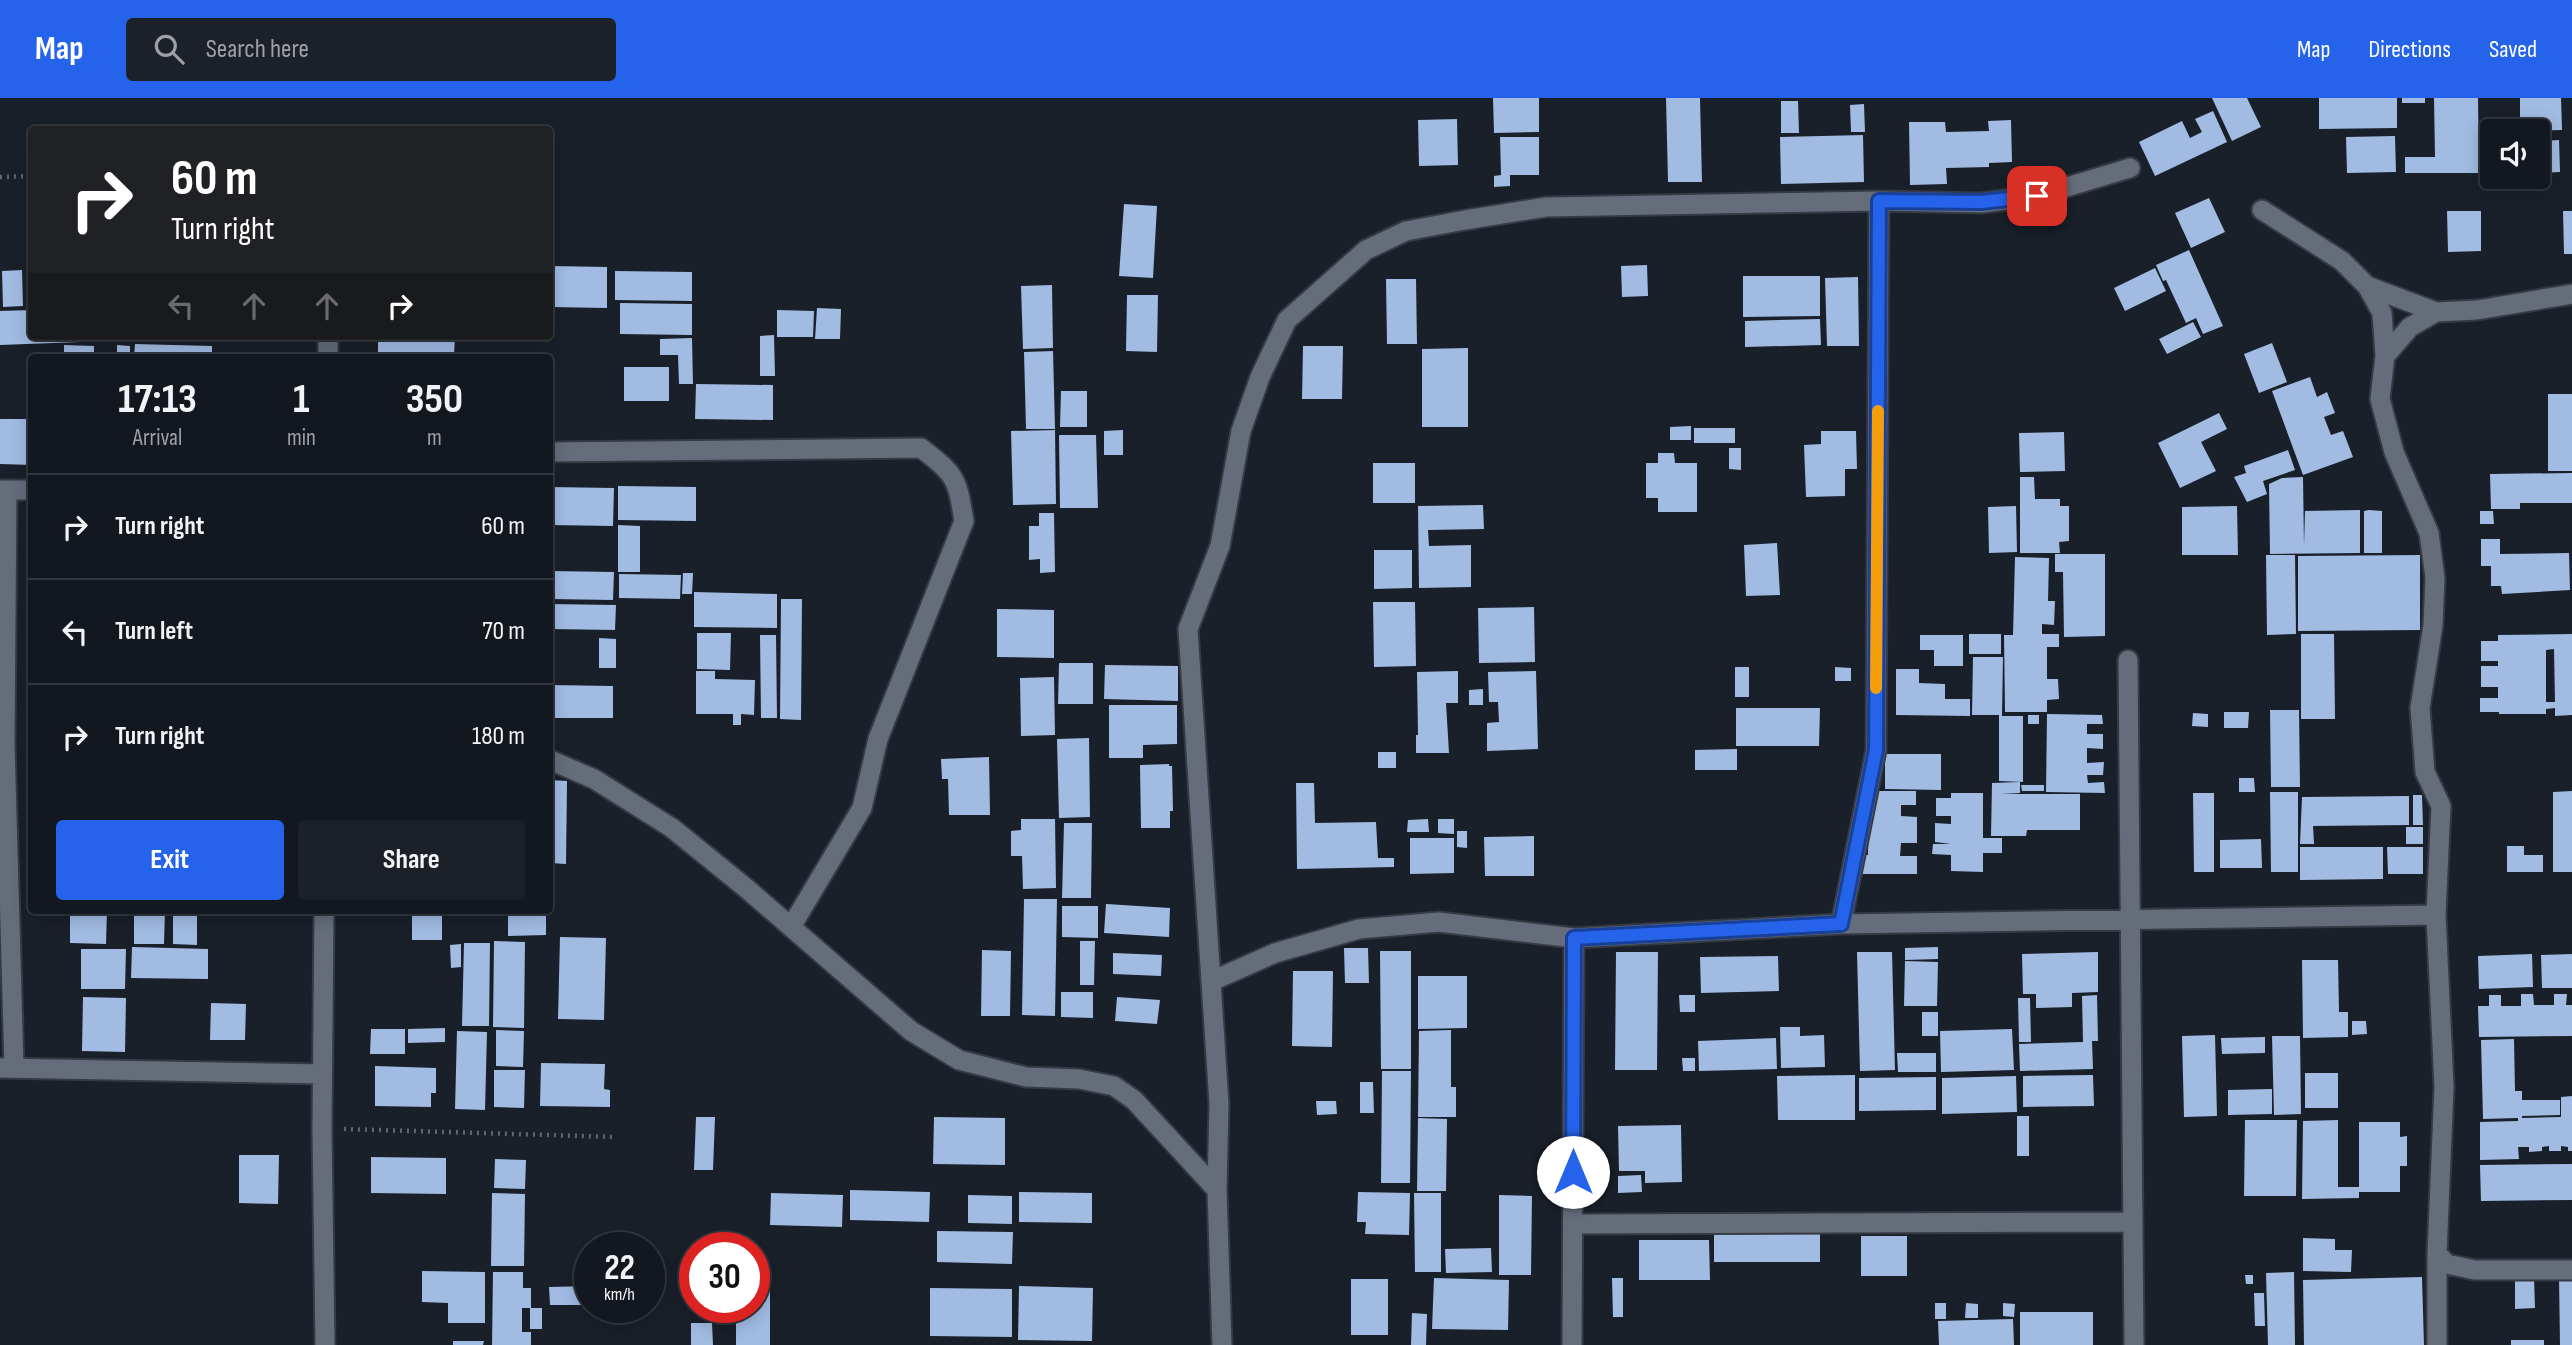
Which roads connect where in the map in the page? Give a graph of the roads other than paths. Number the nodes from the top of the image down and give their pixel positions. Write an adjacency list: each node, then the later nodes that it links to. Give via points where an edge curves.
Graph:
1 (2130, 168): 2 (street, via 2037,196 1981,202)
2 (1879, 201): 17 (street, via 1876,750); 20 (street, via 1546,208 1406,231 1366,250 1287,320 1241,431 1220,546 1188,629)
3 (2262, 210): 4 (street, via 2342,261)
4 (2367, 286): 6 (street); 7 (street, via 2382,313)
5 (2572, 294): 6 (street)
6 (2436, 313): 7 (street, via 2410,327)
7 (2385, 356): 15 (street, via 2380,400 2394,452 2429,533 2435,578 2420,708 2425,772 2441,806)
8 (553, 452): 18 (street, via 921,448 945,467 958,485 964,521 878,739 862,808)
9 (4, 490): 10 (street); 12 (street)
10 (28, 490)
11 (2128, 660): 16 (street)
12 (2, 743): 21 (street)
13 (553, 761): 18 (street, via 594,779 672,828)
14 (324, 914): 22 (street)
15 (2437, 915): 16 (street); 26 (street, via 2444,1087)
16 (2130, 918): 17 (street); 24 (street)
17 (1841, 924): 19 (street)
18 (791, 927): 23 (street, via 911,1031 958,1060 1026,1077 1114,1086 1134,1100)
19 (1574, 938): 20 (street, via 1439,922 1359,929 1275,953); 25 (street)
20 (1212, 981): 23 (street, via 1219,1104)
21 (7, 1068): 22 (street)
22 (322, 1074): 28 (street)
23 (1217, 1190): 29 (street)
24 (2133, 1222): 25 (street); 31 (street)
25 (1573, 1224): 30 (street)
26 (2437, 1254): 27 (street, via 2448,1264 2475,1270); 32 (street)
27 (2572, 1270)
28 (325, 1345)
29 (1222, 1345)
30 (1572, 1345)
31 (2134, 1345)
32 (2437, 1345)

